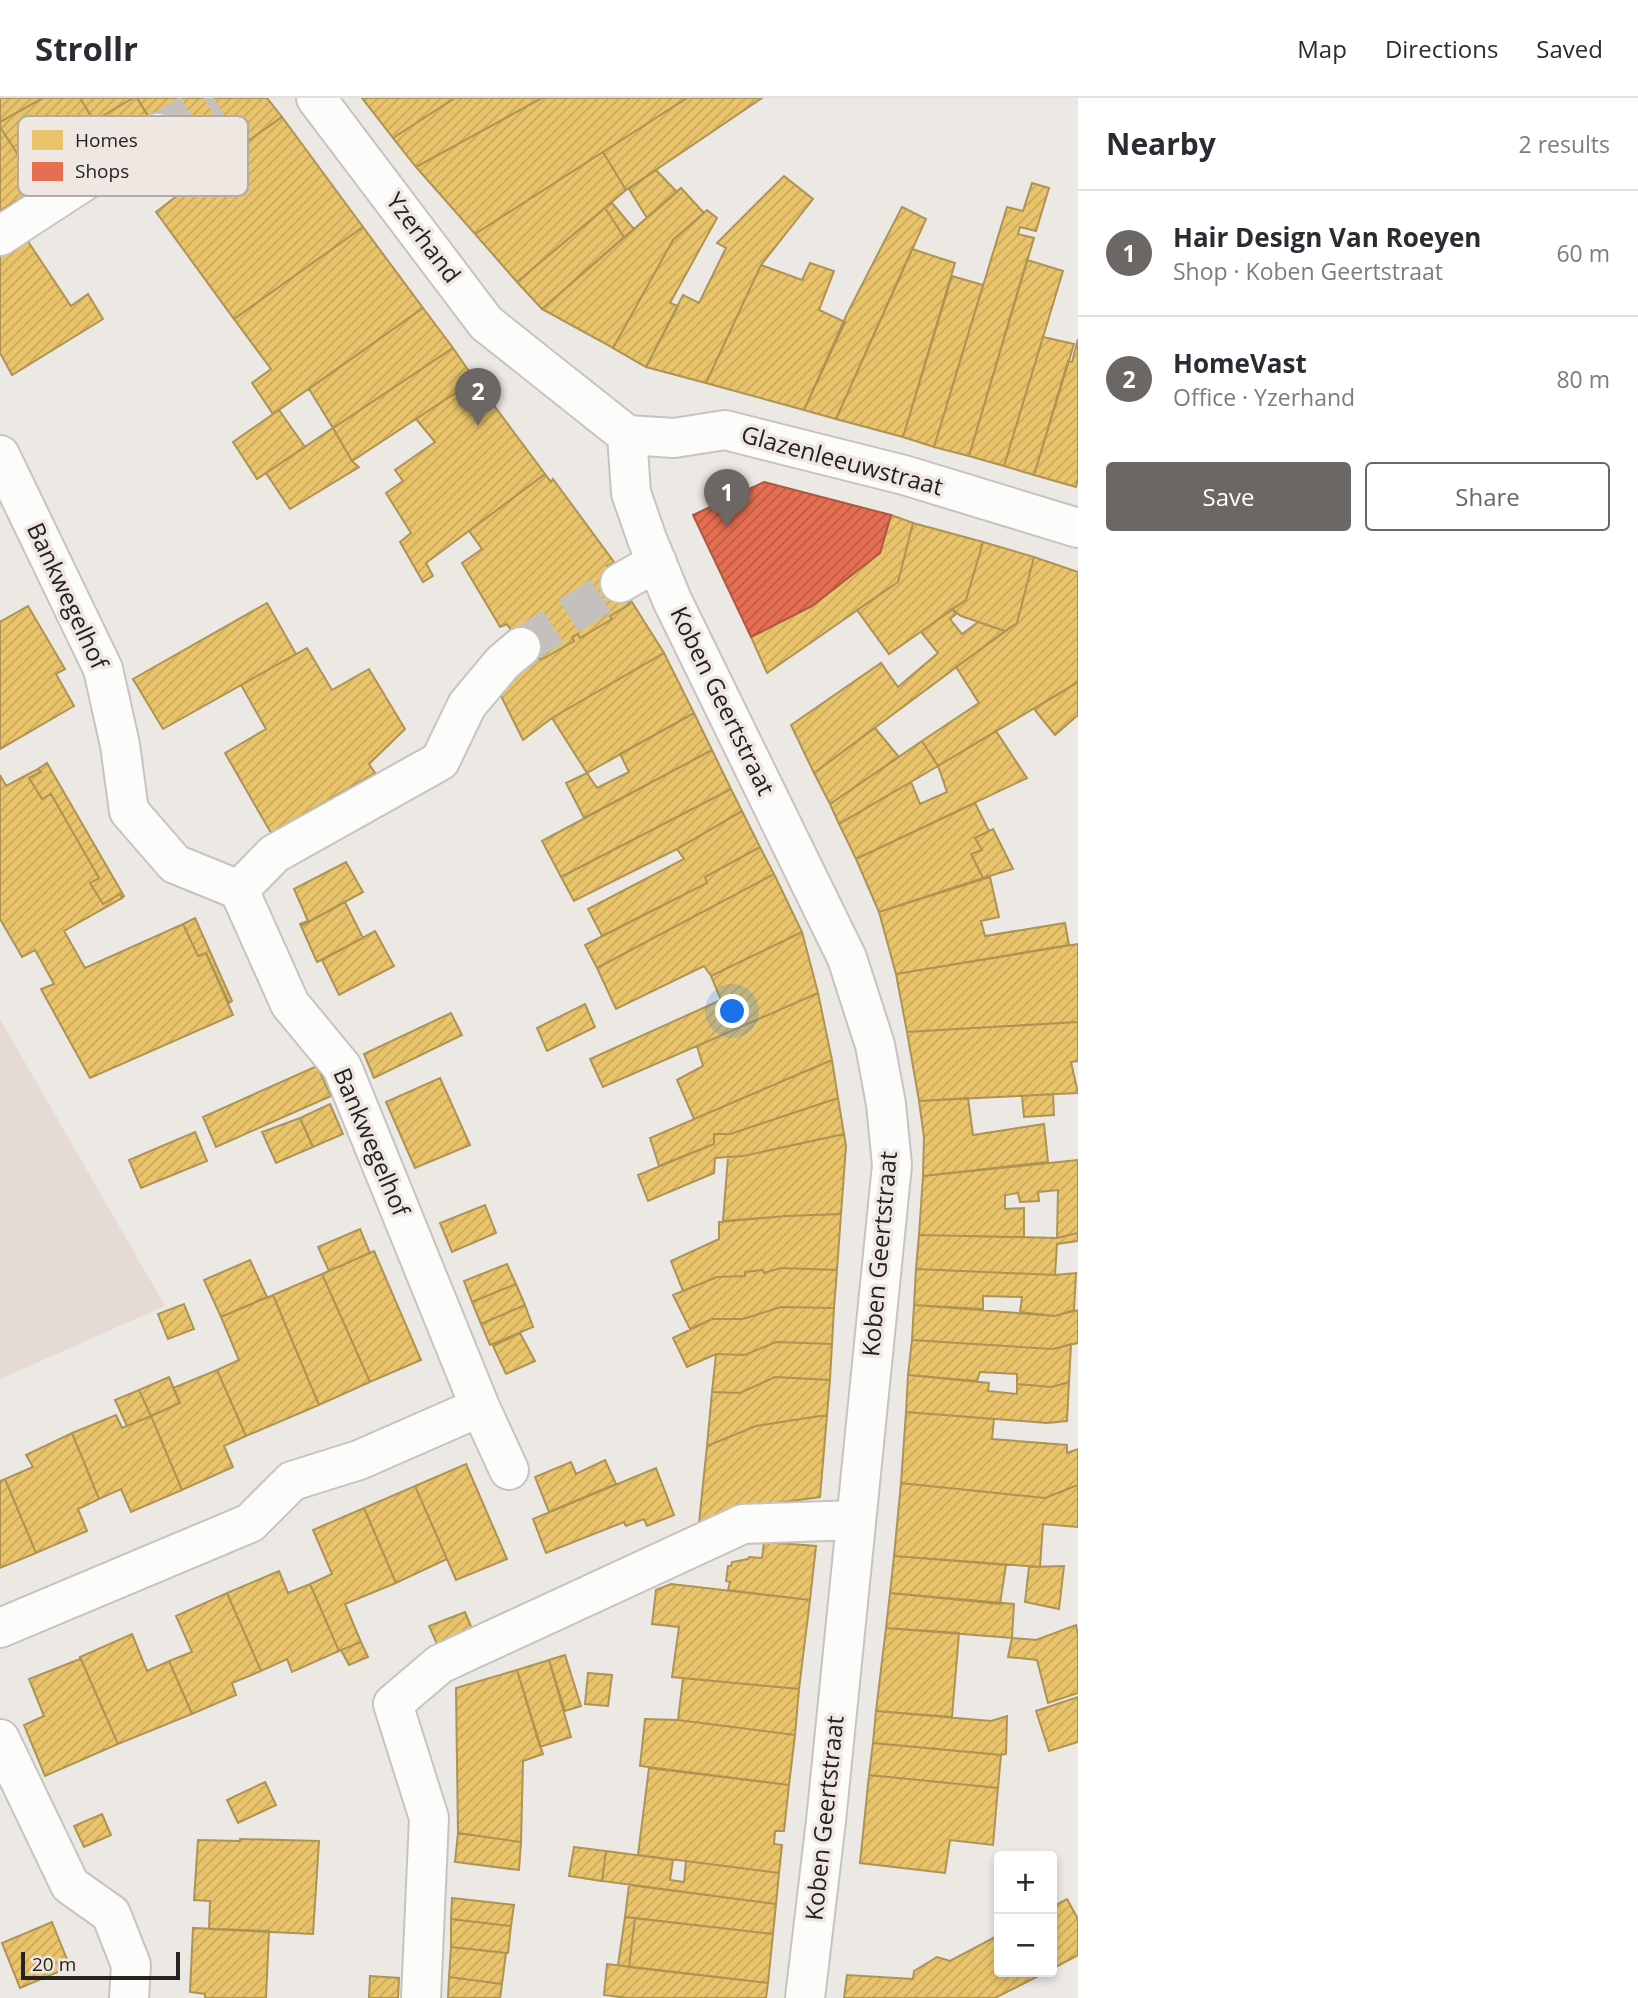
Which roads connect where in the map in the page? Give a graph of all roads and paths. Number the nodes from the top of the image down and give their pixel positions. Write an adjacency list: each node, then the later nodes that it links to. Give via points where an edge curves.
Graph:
1 (316, 98): 4 (street, Yzerhand, via 486,323)
2 (61, 196): 3 (street)
3 (0, 236)
4 (627, 435): 6 (street, Glazenleeuwstraat, via 674,438 725,430 904,475); 7 (street, Koben Geertstraat, via 631,493)
5 (0, 455): 10 (street, Bankwegelhof, via 103,669 129,811 175,864)
6 (1078, 528)
7 (657, 562): 8 (street); 13 (street, Koben Geertstraat, via 847,958 875,1045 892,1165)
8 (620, 583)
9 (521, 647): 10 (street, via 467,705 440,761 275,854)
10 (239, 890): 11 (street, Bankwegelhof, via 290,1004 342,1068)
11 (480, 1407): 12 (street, Bankwegelhof); 14 (street, via 359,1460 292,1481 250,1523)
12 (509, 1470)
13 (855, 1520): 17 (street, via 743,1524 440,1664 393,1704 429,1818); 18 (street, Koben Geertstraat)
14 (0, 1628)
15 (0, 1739): 16 (street, via 70,1885 111,1914 131,1965)
16 (129, 1998)
17 (421, 1998)
18 (805, 1998)

